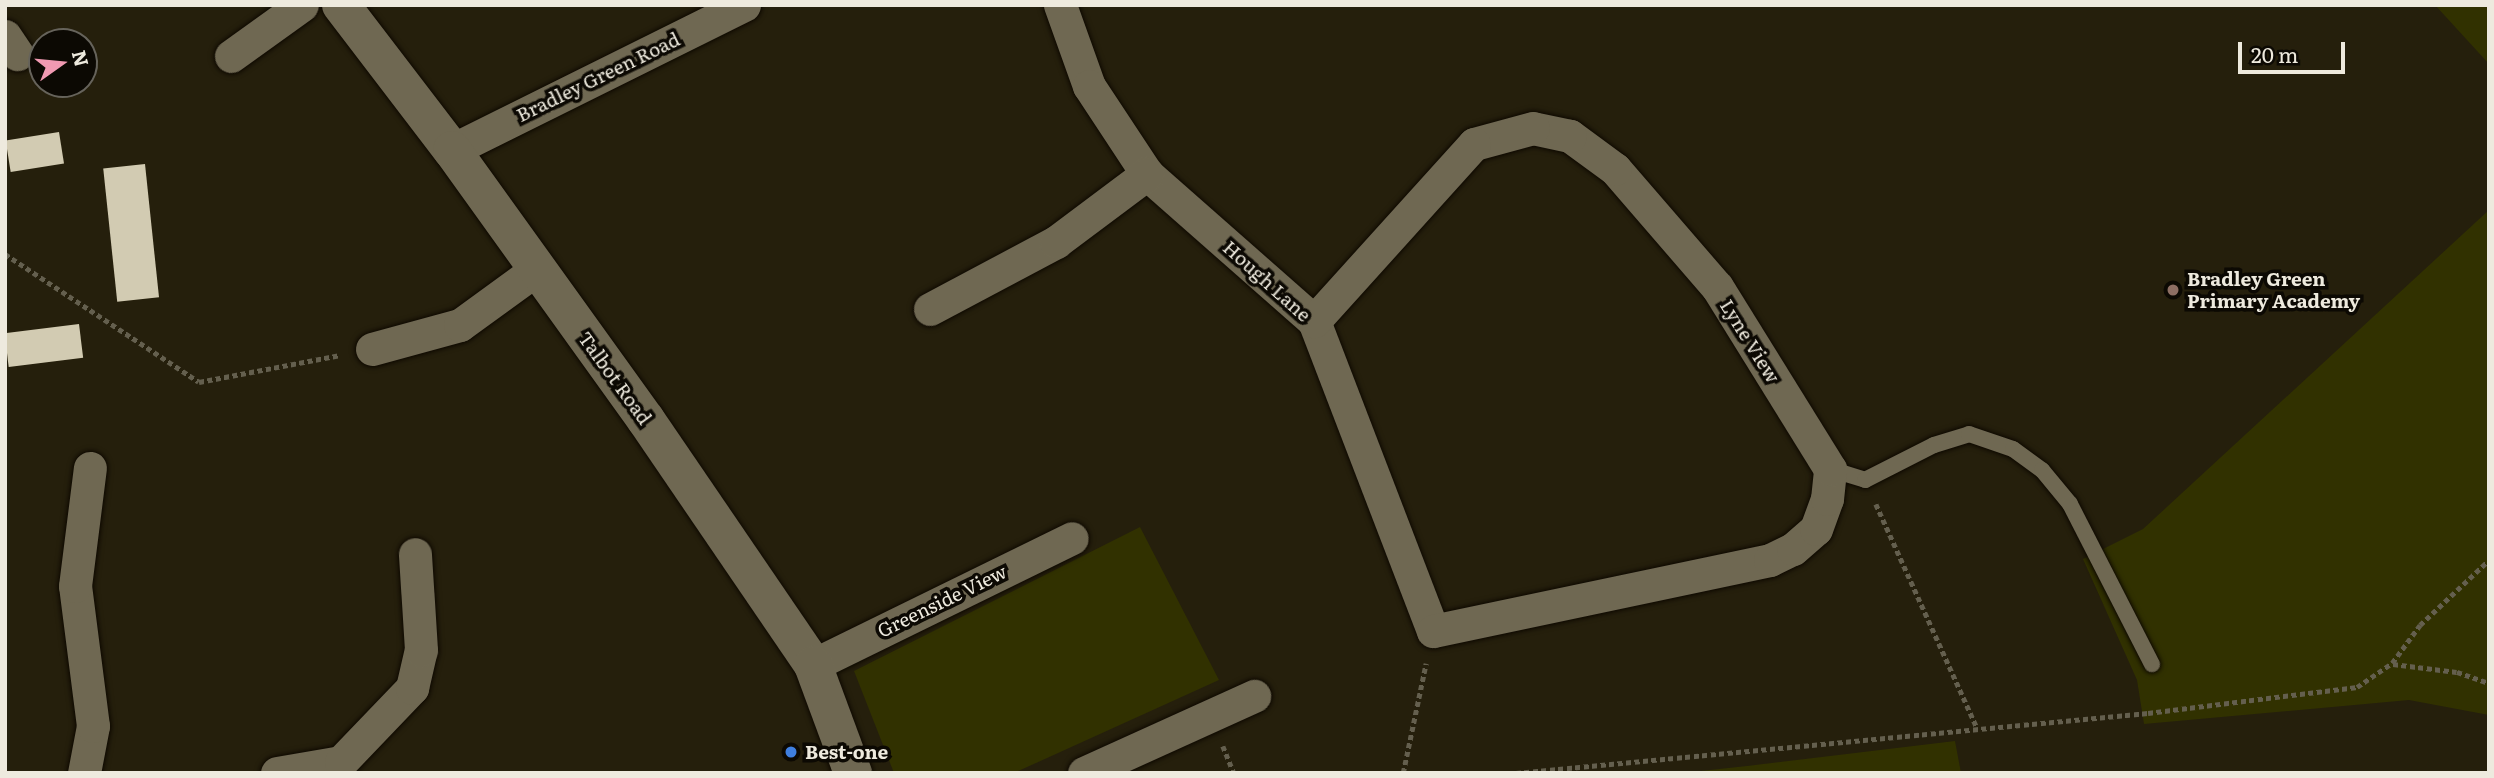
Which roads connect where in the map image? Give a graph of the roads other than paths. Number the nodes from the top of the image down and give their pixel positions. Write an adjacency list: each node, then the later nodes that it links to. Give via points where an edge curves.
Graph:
1 (302, 5): 5 (street)
2 (341, 5): 6 (street, Talbot Road)
3 (744, 5): 6 (street, Bradley Green Road)
4 (1060, 5): 7 (street, Hough Lane, via 1089,86)
5 (231, 56)
6 (452, 150): 8 (street, Talbot Road)
7 (1147, 174): 9 (street, via 1056,242); 10 (street, Hough Lane)
8 (537, 269): 11 (street, via 460,325); 16 (street, Talbot Road)
9 (930, 309)
10 (1314, 321): 13 (street, Lyne View, via 1474,144 1533,128 1570,136 1615,169 1717,287); 13 (street, Hough Lane, via 1433,631 1770,560 1793,549 1816,529 1827,499)
11 (372, 349)
12 (90, 468): 19 (street, via 75,586 93,726)
13 (1830, 469): 17 (lane, via 1865,481 1934,444 1969,434 2013,449 2042,470 2070,504)
14 (1072, 538): 16 (street, Greenside View)
15 (415, 554): 20 (street, via 421,650 412,688 341,762)
16 (813, 664): 21 (street, Talbot Road)
17 (2152, 664)
18 (1254, 696): 22 (street)
19 (84, 773)
20 (276, 773)
21 (853, 773)
22 (1084, 773)

